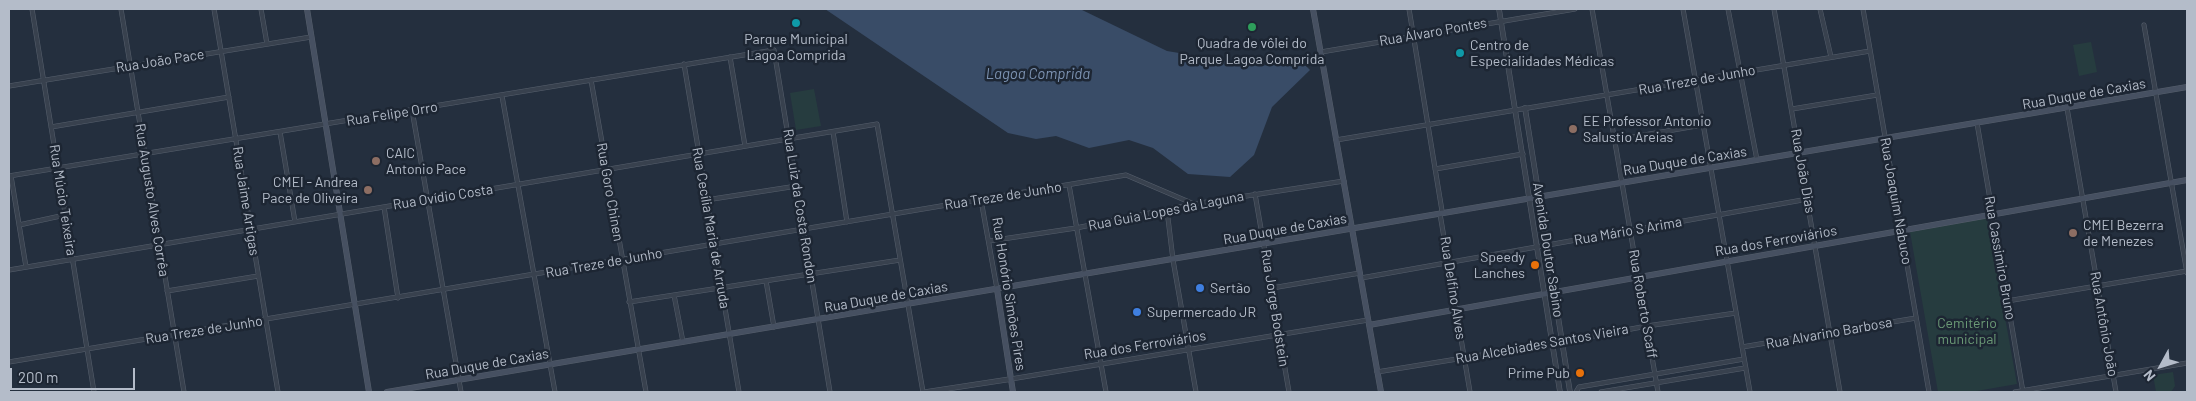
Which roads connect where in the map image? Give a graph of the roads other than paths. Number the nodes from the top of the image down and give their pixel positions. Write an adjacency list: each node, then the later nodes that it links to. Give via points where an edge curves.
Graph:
1 (32, 9): 31 (street, Rua Múcio Teixeira)
2 (120, 9): 29 (street, Rua Augusto Alves Corrêa)
3 (214, 9): 22 (street, Rua Jaime Artigas)
4 (261, 9): 20 (street)
5 (306, 9): 19 (main road)
6 (1313, 9): 24 (main road)
7 (1409, 9): 18 (street, Rua Delfino Alves)
8 (1500, 9): 16 (street, Avenida Doutor Sabino)
9 (1575, 9): 16 (street, Rua Álvaro Pontes)
10 (1592, 9): 39 (street, Rua Roberto Scaff)
11 (1683, 9): 33 (street)
12 (1728, 9): 30 (street)
13 (1774, 9): 28 (street, Rua João Dias)
14 (1820, 9): 26 (street)
15 (1862, 9): 23 (street, Rua Joaquim Nabuco)
16 (1502, 21): 18 (street, Rua Álvaro Pontes); 45 (street, Avenida Doutor Sabino)
17 (2144, 25): 36 (street)
18 (1414, 36): 24 (street, Rua Álvaro Pontes); 49 (street, Rua Delfino Alves)
19 (311, 37): 20 (street, Rua João Pace); 48 (main road)
20 (267, 44): 22 (street, Rua João Pace)
21 (774, 50): 25 (street, Rua Felipe Orro); 55 (street, Rua Luiz da Costa Rondon)
22 (221, 51): 29 (street, Rua João Pace); 40 (street, Rua Jaime Artigas)
23 (1870, 51): 26 (street, Rua Treze de Junho); 37 (street, Rua Joaquim Nabuco)
24 (1321, 52): 57 (main road)
25 (730, 57): 27 (street, Rua Felipe Orro); 59 (street)
26 (1830, 57): 28 (street, Rua Treze de Junho)
27 (684, 64): 32 (street, Rua Felipe Orro); 62 (street, Rua Cecília Maria de Arruda)
28 (1784, 65): 30 (street, Rua Treze de Junho); 43 (street, Rua João Dias)
29 (130, 66): 31 (street, Rua João Pace); 46 (street, Rua Augusto Alves Corrêa)
30 (1742, 72): 33 (street, Rua Treze de Junho); 64 (street)
31 (43, 80): 34 (street, Rua João Pace); 51 (street, Rua Múcio Teixeira)
32 (591, 80): 38 (street, Rua Felipe Orro); 68 (street, Rua Goro Chinen)
33 (1695, 80): 39 (street, Rua Treze de Junho); 50 (street)
34 (9, 86)
35 (2187, 88): 36 (main road, Rua Duque de Caxias)
36 (2157, 93): 42 (main road, Rua Duque de Caxias); 73 (street)
37 (1878, 95): 43 (street); 56 (street, Rua Joaquim Nabuco)
38 (502, 96): 44 (street, Rua Felipe Orro); 74 (street)
39 (1607, 96): 41 (street, Rua Treze de Junho); 58 (street, Rua Roberto Scaff)
40 (229, 98): 46 (street); 54 (street, Rua Jaime Artigas)
41 (1525, 108): 45 (street, Rua Treze de Junho); 78 (street, Avenida Doutor Sabino)
42 (2067, 108): 47 (main road, Rua Duque de Caxias); 79 (street, Rua Antônio João)
43 (1792, 109): 60 (street, Rua João Dias)
44 (412, 110): 48 (street, Rua Felipe Orro); 82 (street)
45 (1516, 110): 49 (street); 63 (street, Avenida Doutor Sabino)
46 (138, 111): 51 (street); 61 (street, Rua Augusto Alves Corrêa)
47 (1977, 123): 56 (main road, Rua Duque de Caxias); 91 (street, Rua Cassimiro Bruno)
48 (326, 124): 52 (street, Rua Felipe Orro); 89 (main road)
49 (1428, 125): 57 (street); 67 (street, Rua Delfino Alves)
50 (1702, 125): 58 (street); 66 (street)
51 (51, 127): 65 (street, Rua Múcio Teixeira)
52 (280, 132): 54 (street, Rua Felipe Orro); 94 (street)
53 (833, 132): 55 (street, Rua Ovídio Costa); 90 (street, Rua Ovídio Costa, via 877,124); 95 (street)
54 (236, 139): 61 (street, Rua Felipe Orro); 98 (street, Rua Jaime Artigas)
55 (789, 139): 59 (street, Rua Ovídio Costa); 76 (street, Rua Luiz da Costa Rondon)
56 (1885, 139): 60 (main road, Rua Duque de Caxias); 102 (street, Rua Joaquim Nabuco)
57 (1336, 140): 71 (main road)
58 (1615, 140): 72 (street, Rua Roberto Scaff)
59 (745, 146): 62 (street, Rua Ovídio Costa)
60 (1800, 153): 64 (main road, Rua Duque de Caxias); 81 (street, Rua João Dias)
61 (145, 154): 65 (street, Rua Felipe Orro); 104 (street, Rua Augusto Alves Corrêa)
62 (698, 154): 68 (street, Rua Ovídio Costa); 83 (street, Rua Cecília Maria de Arruda)
63 (1523, 154): 67 (street); 80 (street, Avenida Doutor Sabino)
64 (1757, 160): 66 (main road, Rua Duque de Caxias)
65 (58, 168): 69 (street, Rua Felipe Orro); 92 (street, Rua Múcio Teixeira)
66 (1709, 168): 72 (main road, Rua Duque de Caxias); 93 (street)
67 (1435, 169): 88 (street, Rua Delfino Alves)
68 (606, 170): 74 (street, Rua Ovídio Costa); 111 (street, Rua Goro Chinen)
69 (10, 176): 96 (street)
70 (2187, 180): 73 (main road, Rua dos Ferroviários)
71 (1344, 181): 77 (street, Rua Guia Lopes da Laguna); 99 (main road)
72 (1623, 183): 78 (main road, Rua Duque de Caxias); 101 (street, Rua Roberto Scaff)
73 (2172, 183): 79 (main road, Rua dos Ferroviários); 118 (street)
74 (518, 185): 82 (street, Rua Ovídio Costa); 120 (street)
75 (1069, 185): 84 (street, Rua Treze de Junho); 85 (street, Rua Treze de Junho, via 1126,175); 97 (street)
76 (797, 186): 83 (street); 100 (street, Rua Luiz da Costa Rondon)
77 (1255, 194): 85 (street, Rua Guia Lopes da Laguna); 106 (street, Rua Jorge Bodstein)
78 (1539, 198): 80 (main road, Rua Duque de Caxias); 107 (street, Avenida Doutor Sabino)
79 (2083, 198): 91 (main road, Rua dos Ferroviários); 126 (street, Rua Antônio João)
80 (1530, 199): 88 (main road, Rua Duque de Caxias); 109 (street, Avenida Doutor Sabino)
81 (1808, 199): 93 (street, Rua Mário S Arima); 108 (street, Rua João Dias)
82 (428, 200): 86 (street, Rua Ovídio Costa); 130 (street)
83 (706, 200): 105 (street, Rua Cecília Maria de Arruda)
84 (981, 200): 90 (street, Rua Treze de Junho); 103 (street, Rua Honório Simões Pires)
85 (1194, 204): 87 (street, Rua Guia Lopes da Laguna)
86 (384, 207): 89 (street, Rua Ovídio Costa); 135 (street)
87 (1167, 210): 97 (street, Rua Guia Lopes da Laguna); 113 (street)
88 (1441, 213): 99 (main road, Rua Duque de Caxias); 115 (street, Rua Delfino Alves)
89 (341, 214): 94 (street, Rua Ovídio Costa); 138 (main road)
90 (892, 214): 95 (street, Rua Treze de Junho); 112 (street)
91 (1992, 214): 102 (main road, Rua dos Ferroviários); 136 (street, Rua Cassimiro Bruno)
92 (65, 215): 96 (street); 110 (street, Rua Múcio Teixeira)
93 (1718, 215): 101 (street, Rua Mário S Arima); 114 (street)
94 (295, 222): 98 (street, Rua Ovídio Costa)
95 (847, 222): 100 (street, Rua Treze de Junho)
96 (19, 225): 116 (street)
97 (1076, 228): 103 (street, Rua Guia Lopes da Laguna); 121 (street)
98 (251, 229): 104 (street, Rua Ovídio Costa); 122 (street, Rua Jaime Artigas)
99 (1352, 229): 106 (main road, Rua Duque de Caxias); 123 (main road)
100 (803, 230): 105 (street, Rua Treze de Junho); 119 (street, Rua Luiz da Costa Rondon)
101 (1630, 230): 107 (street, Rua Mário S Arima); 124 (street, Rua Roberto Scaff)
102 (1901, 231): 108 (main road, Rua dos Ferroviários); 142 (street, Rua Joaquim Nabuco)
103 (989, 241): 129 (street, Rua Honório Simões Pires)
104 (160, 244): 110 (street, Rua Ovídio Costa); 131 (street, Rua Augusto Alves Corrêa)
105 (713, 244): 111 (street, Rua Treze de Junho); 127 (street, Rua Cecília Maria de Arruda)
106 (1265, 244): 113 (main road, Rua Duque de Caxias); 128 (street, Rua Jorge Bodstein)
107 (1547, 245): 109 (street, Rua Mário S Arima); 132 (street, Avenida Doutor Sabino)
108 (1816, 246): 114 (main road, Rua dos Ferroviários); 148 (street, Rua João Dias)
109 (1537, 247): 115 (street, Rua Mário S Arima); 133 (street, Avenida Doutor Sabino)
110 (72, 259): 116 (street, Rua Ovídio Costa); 156 (street, Rua Múcio Teixeira)
111 (622, 259): 120 (street, Rua Treze de Junho); 137 (street, Rua Goro Chinen)
112 (900, 260): 119 (street); 139 (street)
113 (1173, 260): 121 (main road, Rua Duque de Caxias); 158 (street)
114 (1727, 261): 124 (main road, Rua dos Ferroviários); 141 (street)
115 (1448, 262): 123 (street, Rua Mário S Arima); 140 (street, Rua Delfino Alves)
116 (26, 267): 117 (street, Rua Ovídio Costa)
117 (9, 270)
118 (2187, 272): 126 (street)
119 (811, 274): 125 (street); 144 (street, Rua Luiz da Costa Rondon)
120 (534, 275): 130 (street, Rua Treze de Junho); 164 (street)
121 (1085, 275): 129 (main road, Rua Duque de Caxias); 163 (street)
122 (258, 276): 131 (street); 143 (street, Rua Jaime Artigas)
123 (1360, 276): 128 (street, Rua Mário S Arima); 145 (main road)
124 (1638, 278): 132 (main road, Rua dos Ferroviários); 146 (street, Rua Roberto Scaff)
125 (766, 281): 127 (street); 147 (street)
126 (2098, 286): 136 (street); 168 (street, Rua Antônio João)
127 (722, 288): 134 (street); 151 (street, Rua Cecília Maria de Arruda)
128 (1272, 288): 149 (street, Rua Jorge Bodstein)
129 (997, 289): 139 (main road, Rua Duque de Caxias); 169 (main road, Rua Honório Simões Pires)
130 (444, 290): 135 (street, Rua Treze de Junho); 170 (street)
131 (167, 292): 150 (street, Rua Augusto Alves Corrêa)
132 (1554, 292): 133 (main road, Rua dos Ferroviários); 153 (street, Avenida Doutor Sabino)
133 (1545, 294): 140 (main road, Rua dos Ferroviários); 154 (street, Avenida Doutor Sabino)
134 (674, 295): 137 (street); 152 (street)
135 (398, 298): 138 (street, Rua Treze de Junho)
136 (2008, 301): 199 (street, Rua Cassimiro Bruno)
137 (629, 302): 157 (street, Rua Goro Chinen)
138 (355, 305): 143 (street, Rua Treze de Junho); 176 (main road)
139 (908, 305): 144 (main road, Rua Duque de Caxias); 183 (street)
140 (1456, 310): 145 (main road, Rua dos Ferroviários); 159 (street, Rua Delfino Alves)
141 (1736, 313): 146 (street, Rua Alcebiades Santos Vieira); 155 (street)
142 (1916, 318): 148 (street, Rua Alvarino Barbosa); 197 (street, Rua Joaquim Nabuco)
143 (266, 320): 150 (street, Rua Treze de Junho); 175 (street, Rua Jaime Artigas)
144 (818, 320): 147 (main road, Rua Duque de Caxias); 182 (street, Rua Luiz da Costa Rondon)
145 (1368, 322): 149 (street, Rua dos Ferroviários); 166 (main road)
146 (1646, 326): 153 (street, Rua Alcebiades Santos Vieira); 167 (street, Rua Roberto Scaff)
147 (774, 327): 151 (main road, Rua Duque de Caxias)
148 (1830, 333): 155 (street, Rua Alvarino Barbosa); 196 (street, Rua João Dias)
149 (1280, 334): 158 (street, Rua dos Ferroviários); 188 (street, Rua Jorge Bodstein)
150 (174, 335): 156 (street, Rua Treze de Junho); 174 (street, Rua Augusto Alves Corrêa)
151 (729, 335): 152 (main road, Rua Duque de Caxias); 181 (street, Rua Cecília Maria de Arruda)
152 (683, 342): 157 (main road, Rua Duque de Caxias)
153 (1562, 342): 154 (street, Rua Alcebiades Santos Vieira); 192 (street, Avenida Doutor Sabino)
154 (1552, 343): 159 (street, Rua Alcebiades Santos Vieira); 191 (street, Avenida Doutor Sabino)
155 (1742, 347): 160 (street)
156 (87, 349): 161 (street, Rua Treze de Junho); 173 (street, Rua Múcio Teixeira)
157 (639, 350): 164 (main road, Rua Duque de Caxias); 180 (street, Rua Goro Chinen)
158 (1189, 350): 163 (street, Rua dos Ferroviários); 187 (street)
159 (1464, 358): 166 (street, Rua Alcebiades Santos Vieira); 190 (street, Rua Delfino Alves)
160 (1744, 359): 165 (street); 167 (street)
161 (9, 362)
162 (2187, 363): 168 (street)
163 (1100, 364): 169 (street, Rua dos Ferroviários); 186 (street)
164 (550, 365): 170 (main road, Rua Duque de Caxias); 179 (street)
165 (1745, 368): 171 (street); 195 (street)
166 (1377, 372): 189 (main road)
167 (1655, 374): 171 (street, Rua Roberto Scaff); 192 (street, via 1579,387)
168 (2113, 376): 199 (street); 200 (street, Rua Antônio João)
169 (1011, 379): 184 (street, Rua dos Ferroviários); 185 (main road, Rua Honório Simões Pires)
170 (459, 380): 172 (main road, Rua Duque de Caxias); 178 (street)
171 (1656, 383): 193 (street); 194 (street, Rua Roberto Scaff)
172 (417, 390): 177 (main road, Rua Duque de Caxias)
173 (94, 392)
174 (184, 392)
175 (278, 392)
176 (369, 392)
177 (387, 392)
178 (461, 392)
179 (554, 392)
180 (646, 392)
181 (739, 392)
182 (830, 392)
183 (922, 392)
184 (926, 392)
185 (1014, 392)
186 (1106, 392)
187 (1196, 392)
188 (1289, 392)
189 (1381, 392)
190 (1470, 392)
191 (1560, 392)
192 (1572, 392)
193 (1601, 392)
194 (1658, 392)
195 (1750, 392)
196 (1840, 392)
197 (1929, 392)
198 (2015, 392): 199 (street)
199 (2023, 392)
200 (2116, 392)

